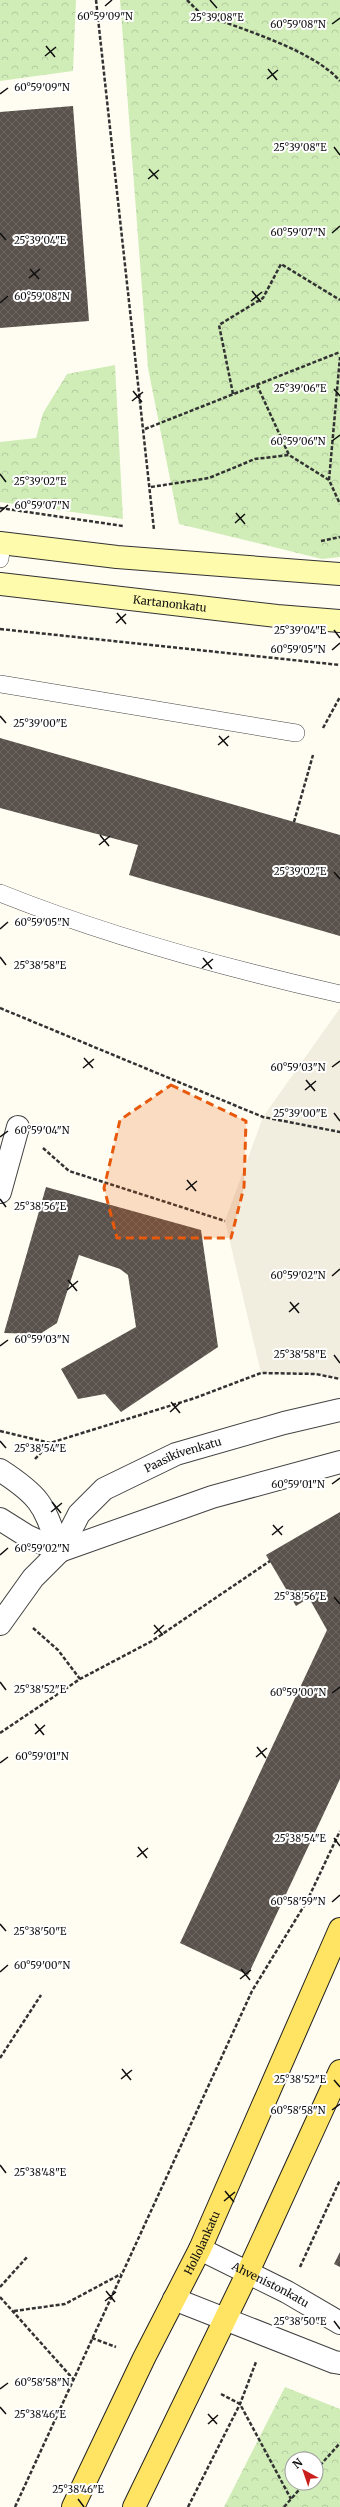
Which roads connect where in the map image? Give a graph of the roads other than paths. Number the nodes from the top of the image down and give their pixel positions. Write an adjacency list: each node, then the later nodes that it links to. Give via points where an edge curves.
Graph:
1 (1, 548): 2 (main road)
2 (340, 574)
3 (0, 584): 4 (main road, Kartanonkatu)
4 (340, 621)
5 (0, 684): 6 (lane)
6 (296, 733)
7 (0, 893): 8 (lane, via 78,922 180,954)
8 (340, 994)
9 (18, 1127): 10 (street)
10 (0, 1192)
11 (340, 1410): 15 (street, Paasikivenkatu, via 176,1454 104,1489 79,1514)
12 (340, 1462): 15 (street, Paasikivenkatu, via 212,1497)
13 (8, 1475): 15 (street, via 35,1496 45,1509)
14 (0, 1519): 15 (street, via 27,1536)
15 (60, 1551): 16 (street, Paasikivenkatu, via 33,1578)
16 (6, 1616)
17 (340, 1929): 19 (main road, Hollolankatu)
18 (340, 2071): 20 (main road)
19 (200, 2249): 20 (street, Ahvenistonkatu); 21 (main road, Hollolankatu)
20 (248, 2272): 22 (main road); 23 (street, Ahvenistonkatu)
21 (174, 2299): 22 (street); 25 (main road, Hollolankatu)
22 (225, 2320): 24 (street); 26 (main road)
23 (340, 2323)
24 (340, 2363)
25 (74, 2507)
26 (134, 2507)

